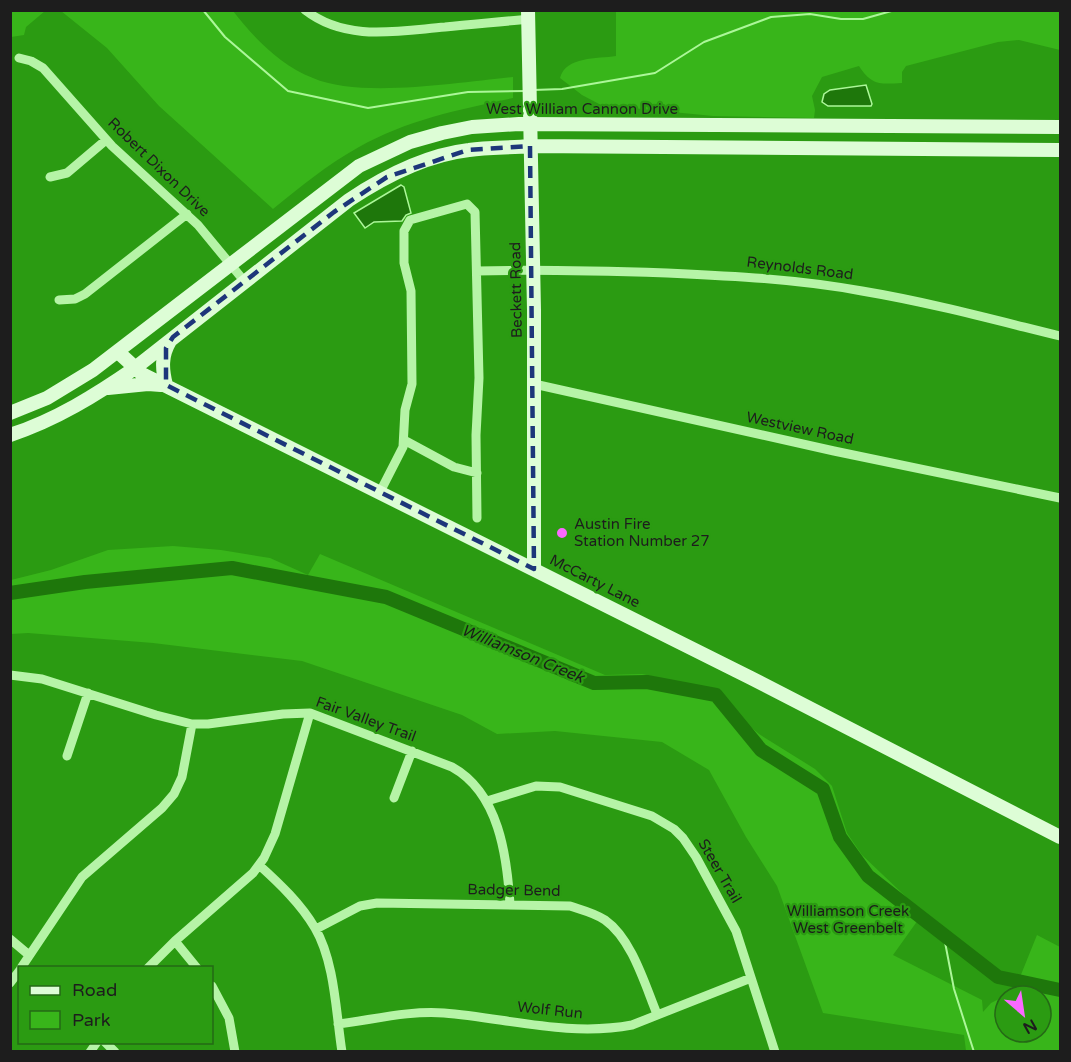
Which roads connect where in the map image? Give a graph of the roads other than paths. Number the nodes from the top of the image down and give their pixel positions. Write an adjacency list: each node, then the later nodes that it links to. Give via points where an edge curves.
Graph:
1 (305, 10): 2 (street, via 342,28 373,33)
2 (528, 14): 4 (main road, Beckett Road)
3 (19, 58): 6 (street, Robert Dixon Drive, via 43,68)
4 (530, 124): 5 (main road, West William Cannon Drive); 7 (main road, Beckett Road); 11 (main road, West William Cannon Drive, via 472,127 385,152 345,175)
5 (1060, 127)
6 (106, 140): 9 (street, via 68,173); 10 (street, Robert Dixon Drive)
7 (530, 146): 8 (main road); 12 (main road, Beckett Road); 14 (main road, via 468,150 436,157 387,177 349,200)
8 (1060, 150)
9 (50, 177)
10 (188, 214): 11 (street, Robert Dixon Drive); 15 (street, via 85,294)
11 (230, 263): 14 (street, Robert Dixon Drive); 18 (main road, West William Cannon Drive)
12 (532, 269): 13 (street, Reynolds Road); 16 (street, Reynolds Road, via 802,282 895,297); 20 (main road, Beckett Road)
13 (477, 273): 25 (street, via 475,212 468,204 407,223 404,263 411,291 411,384); 26 (street)
14 (245, 282): 17 (main road)
15 (59, 300)
16 (1060, 336)
17 (173, 337): 19 (main road); 21 (main road, via 163,355)
18 (118, 352): 19 (main road, McCarty Lane); 23 (main road, West William Cannon Drive, via 47,398)
19 (135, 368): 21 (main road, McCarty Lane); 22 (main road)
20 (534, 384): 28 (street, Westview Road); 30 (main road, Beckett Road)
21 (166, 385): 22 (main road); 27 (main road, McCarty Lane)
22 (105, 389): 24 (main road, via 64,413)
23 (10, 413)
24 (10, 435)
25 (404, 440): 26 (street, via 454,467); 27 (street, via 393,454)
26 (477, 472): 29 (street)
27 (377, 490): 30 (main road, McCarty Lane)
28 (1060, 498)
29 (477, 518)
30 (534, 569): 39 (main road, McCarty Lane)
31 (10, 675): 32 (street, Fair Valley Trail, via 42,679)
32 (88, 693): 34 (street, Fair Valley Trail); 36 (street)
33 (310, 713): 34 (street, Fair Valley Trail); 35 (street, Fair Valley Trail); 40 (street, via 275,834)
34 (192, 724): 45 (street, via 182,777 174,794 82,877)
35 (412, 751): 37 (street); 38 (street, Fair Valley Trail, via 462,772)
36 (67, 756)
37 (394, 798)
38 (487, 801): 41 (street, Fair Valley Trail, via 507,861); 49 (street, Steer Trail, via 536,786 560,787 652,816 674,829 696,857 728,914)
39 (1060, 837)
40 (260, 866): 42 (street); 44 (street)
41 (510, 904): 42 (street, Badger Bend, via 367,904); 51 (street, Badger Bend, via 570,906 604,920 627,945)
42 (316, 929): 52 (street, via 329,966)
43 (10, 939): 45 (street)
44 (175, 940): 47 (street); 48 (street)
45 (29, 955): 46 (street)
46 (22, 966)
47 (150, 966)
48 (194, 966)
49 (751, 978): 51 (street, Wolf Run); 55 (street, Steer Trail)
50 (213, 988): 53 (street, via 228,1018)
51 (657, 1014): 52 (street, Wolf Run, via 632,1025 598,1030 441,1012)
52 (338, 1024): 54 (street)
53 (236, 1052)
54 (342, 1052)
55 (775, 1052)

